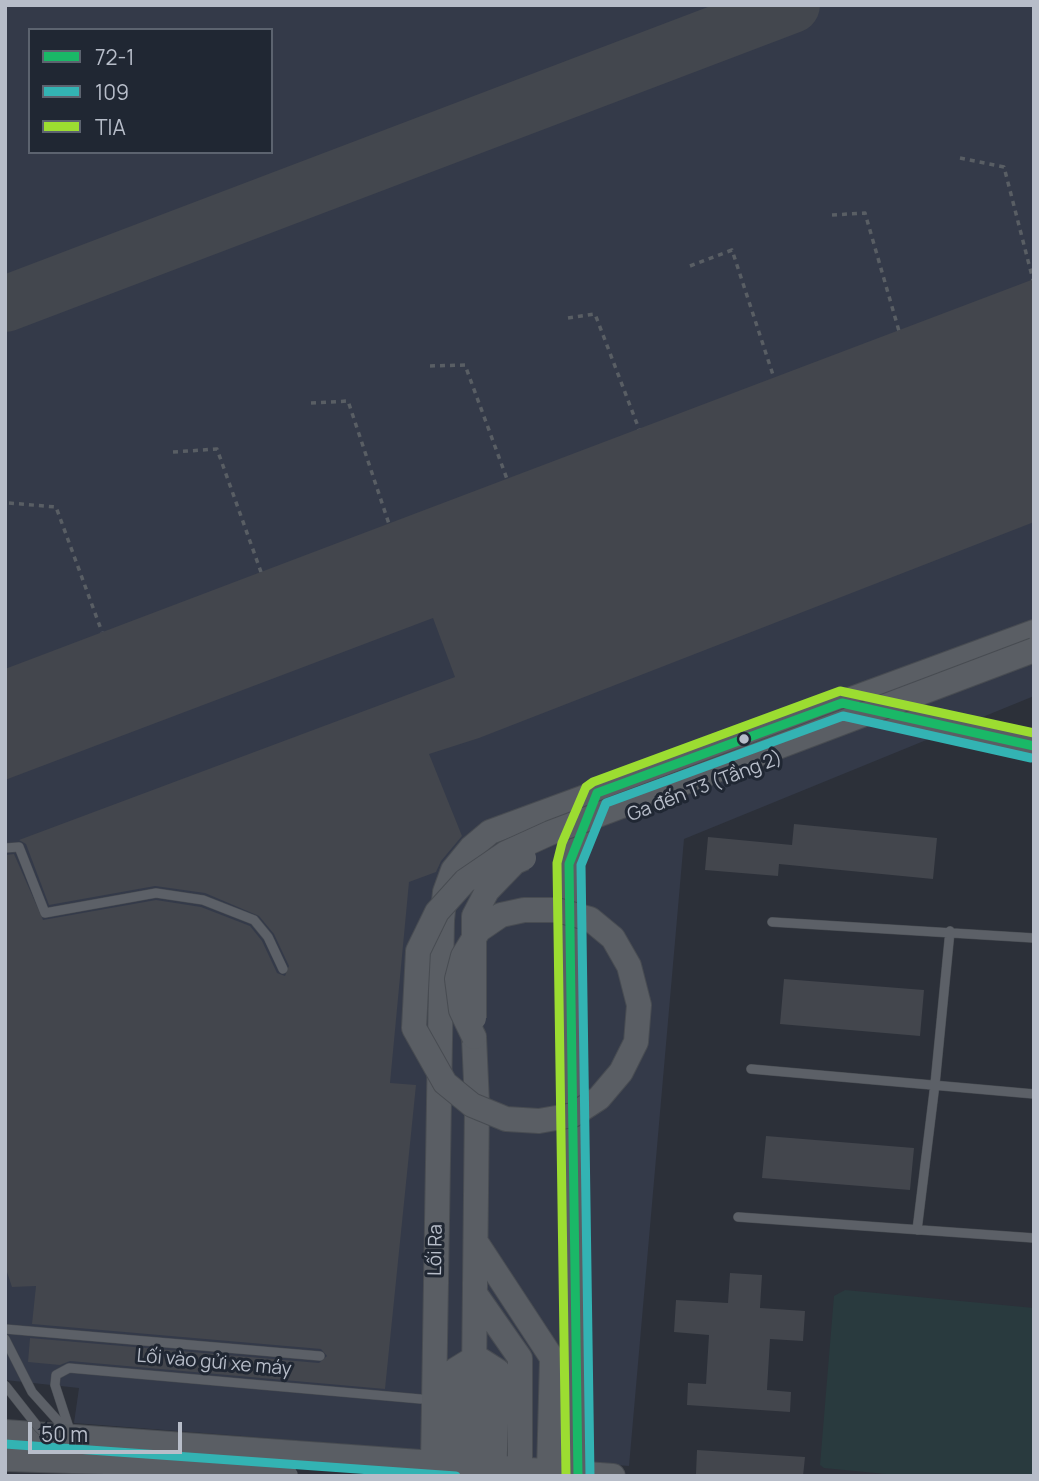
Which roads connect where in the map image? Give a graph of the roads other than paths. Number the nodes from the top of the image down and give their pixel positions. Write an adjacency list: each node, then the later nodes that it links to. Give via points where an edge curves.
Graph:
1 (1034, 632): 4 (street, Lối Ra)
2 (1034, 650): 14 (street, bridge, via 550,833 506,853 465,881 437,912 418,951 414,1028 444,1083 472,1105 506,1119 539,1121 573,1115 599,1098 621,1072 636,1042 639,1005 629,966 613,938 590,919 557,910 501,915 470,940 457,979 461,1010)
3 (1034, 661): 14 (street, Ga đến T3 (Tầng 2), bridge, via 515,862 487,891 474,916)
4 (842, 703): 5 (street); 8 (street, Lối Ra)
5 (965, 729): 6 (street); 7 (street)
6 (1034, 735)
7 (1034, 746)
8 (597, 793): 28 (street, Lối Ra, via 490,832 453,870 442,920); 36 (street, via 573,848 569,874)
9 (5, 848): 13 (lane, via 19,847 45,912 156,893 203,900 254,920)
10 (772, 922): 11 (lane)
11 (950, 931): 12 (lane); 16 (lane)
12 (1034, 938)
13 (283, 969)
14 (474, 1037): 21 (street, Lối Ra)
15 (751, 1069): 16 (lane)
16 (935, 1084): 17 (lane); 19 (lane)
17 (1034, 1094)
18 (738, 1217): 19 (lane)
19 (917, 1230): 20 (lane)
20 (1034, 1238)
21 (475, 1241): 22 (street, Lối Ra); 35 (street, Lối Ra, via 552,1358)
22 (476, 1295): 26 (street, Lối Ra); 34 (street, via 520,1358)
23 (5, 1329): 25 (lane)
24 (5, 1339): 30 (lane, via 32,1392)
25 (320, 1356)
26 (476, 1357): 33 (street, via 455,1370); 33 (street, via 498,1371)
27 (5, 1385): 32 (lane, bridge, via 57,1445)
28 (434, 1400): 30 (lane, Lối vào gửi xe máy, via 69,1368 56,1375 55,1385); 33 (street, Lối Ra)
29 (5, 1432): 30 (street)
30 (71, 1436): 33 (street); 37 (street)
31 (5, 1459): 32 (street, bridge)
32 (105, 1462): 38 (street, bridge)
33 (470, 1468): 34 (street)
34 (520, 1469): 35 (street)
35 (548, 1471): 36 (street)
36 (578, 1474): 39 (street)
37 (60, 1476)
38 (286, 1476)
39 (612, 1476)

